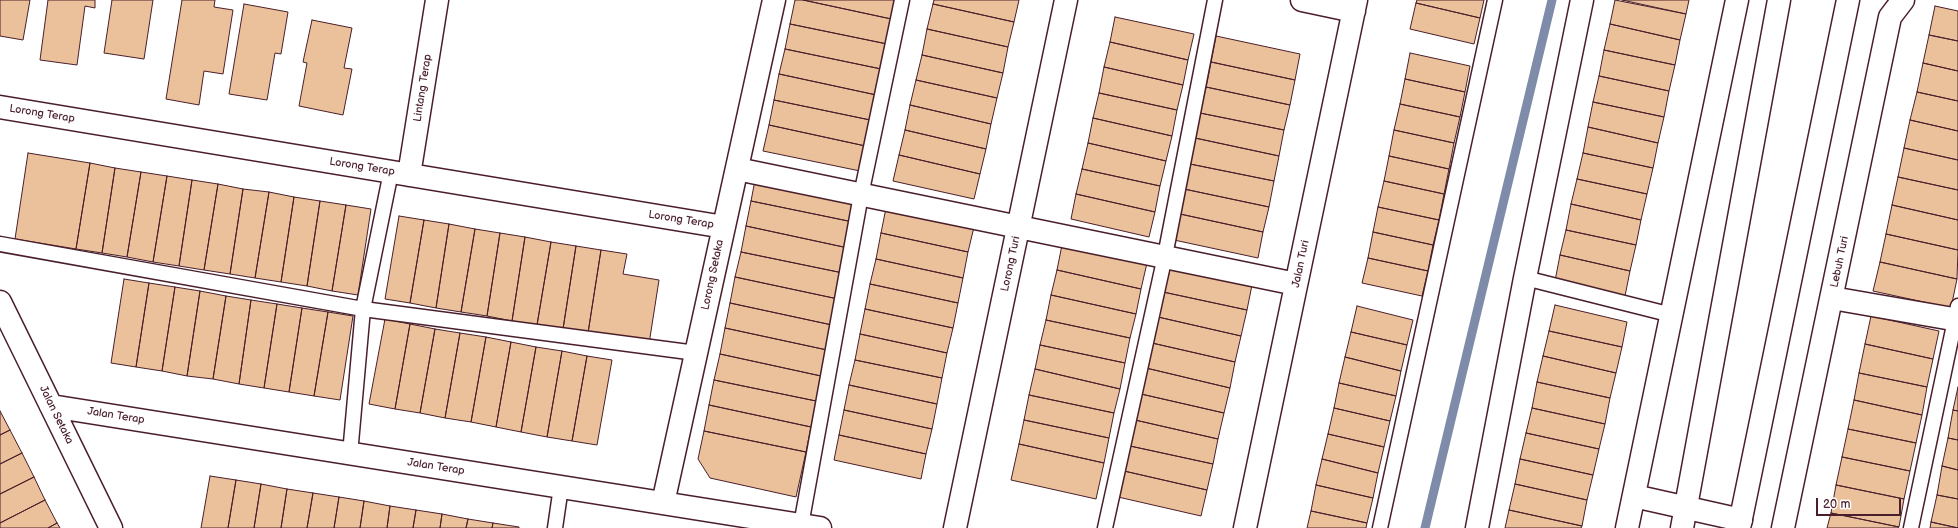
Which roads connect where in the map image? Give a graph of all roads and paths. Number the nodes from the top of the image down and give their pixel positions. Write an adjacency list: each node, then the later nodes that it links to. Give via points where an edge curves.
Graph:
1 (437, 0): 16 (street, Lintang Terap)
2 (774, 0): 15 (street, Lorong Setaka)
3 (902, 0): 17 (lane)
4 (1066, 0): 18 (street, Lorong Turi)
5 (1215, 0): 21 (lane)
6 (1302, 0): 13 (street)
7 (1495, 0): 44 (lane)
8 (1582, 0): 22 (street)
9 (1737, 0): 27 (street)
10 (1779, 0): 36 (street)
11 (1848, 0): 37 (street)
12 (1903, 0): 24 (street, Lebuh Turi, via 1890,17)
13 (1355, 5): 23 (street, Jalan Turi)
14 (0, 107): 16 (street, Lorong Terap)
15 (737, 169): 17 (street); 19 (street, Lorong Setaka)
16 (400, 174): 19 (street, Lorong Terap); 26 (lane)
17 (861, 195): 18 (street); 38 (lane)
18 (1018, 227): 21 (street); 41 (street, Lorong Turi)
19 (724, 228): 30 (street, Lorong Setaka)
20 (0, 244): 26 (lane)
21 (1165, 256): 23 (street); 42 (lane)
22 (1525, 278): 27 (lane); 45 (street)
23 (1296, 284): 43 (street, Jalan Turi)
24 (1832, 298): 28 (street); 47 (street, Lebuh Turi)
25 (0, 302): 29 (street, Jalan Setaka)
26 (363, 309): 30 (lane); 32 (lane)
27 (1672, 315): 34 (street)
28 (1957, 315): 48 (lane)
29 (6, 327): 31 (street, Jalan Setaka)
30 (696, 353): 35 (street, Lorong Setaka)
31 (52, 406): 32 (street, Jalan Terap); 39 (street, Jalan Setaka)
32 (350, 454): 33 (street, Jalan Terap)
33 (561, 487): 35 (street, Jalan Terap); 40 (lane)
34 (1634, 496): 36 (street); 46 (street)
35 (663, 503): 38 (street, Jalan Terap)
36 (1684, 518): 37 (street)
37 (1740, 524)
38 (810, 526)
39 (111, 528)
40 (555, 528)
41 (955, 528)
42 (1105, 528)
43 (1245, 528)
44 (1380, 528)
45 (1477, 528)
46 (1627, 528)
47 (1783, 528)
48 (1911, 528)

